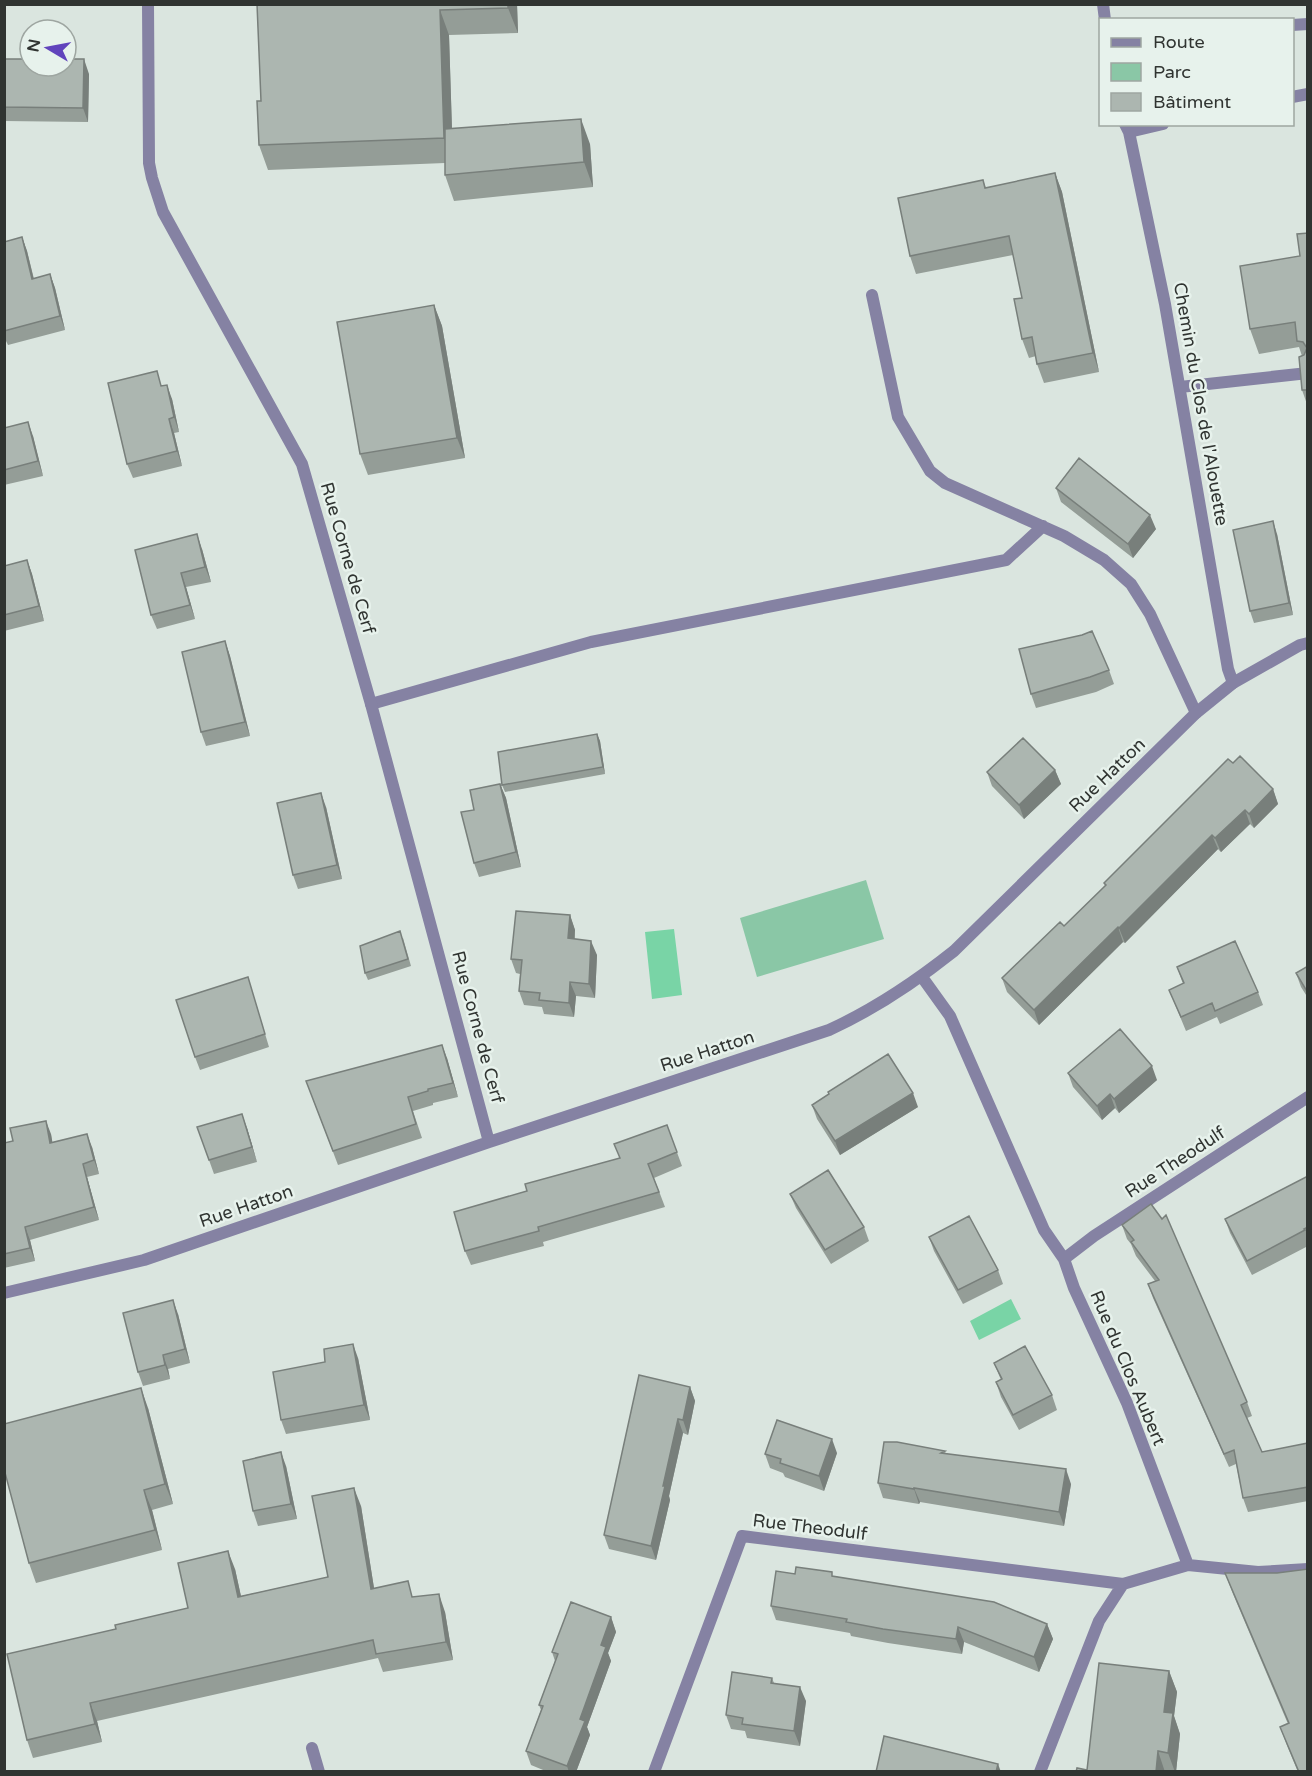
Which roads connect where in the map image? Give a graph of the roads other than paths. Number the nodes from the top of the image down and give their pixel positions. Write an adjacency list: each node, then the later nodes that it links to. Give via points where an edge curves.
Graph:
1 (148, 4): 10 (street, Rue Corne de Cerf, via 152,178 163,212 302,464)
2 (1145, 126): 3 (street, Chemin du Clos de l'Alouette)
3 (1127, 128): 6 (street, Chemin du Clos de l'Alouette)
4 (872, 295): 7 (street, via 898,417 930,471 945,483)
5 (1308, 373): 6 (street)
6 (1180, 387): 9 (street, Chemin du Clos de l'Alouette)
7 (1043, 526): 10 (street, via 1005,560 591,642); 11 (street, via 1104,560 1131,584 1150,614)
8 (1308, 643): 9 (street, Rue Hatton)
9 (1233, 683): 11 (street, Rue Hatton)
10 (371, 704): 14 (street, Rue Corne de Cerf)
11 (1196, 713): 12 (street, Rue Hatton, via 954,951)
12 (922, 977): 14 (street, Rue Hatton, via 830,1030); 15 (street, Rue du Clos Aubert, via 950,1016 1044,1230)
13 (1308, 1097): 15 (street, Rue Theodulf)
14 (489, 1142): 16 (street, Rue Hatton, via 144,1260)
15 (1064, 1259): 17 (street, Rue du Clos Aubert, via 1127,1403)
16 (4, 1293)
17 (1188, 1565): 18 (street, via 1258,1572); 19 (street)
18 (1308, 1569)
19 (1123, 1584): 22 (street, Rue Theodulf, via 742,1536); 23 (street, via 1099,1621)
20 (312, 1748): 21 (street)
21 (319, 1772)
22 (654, 1772)
23 (1040, 1772)

